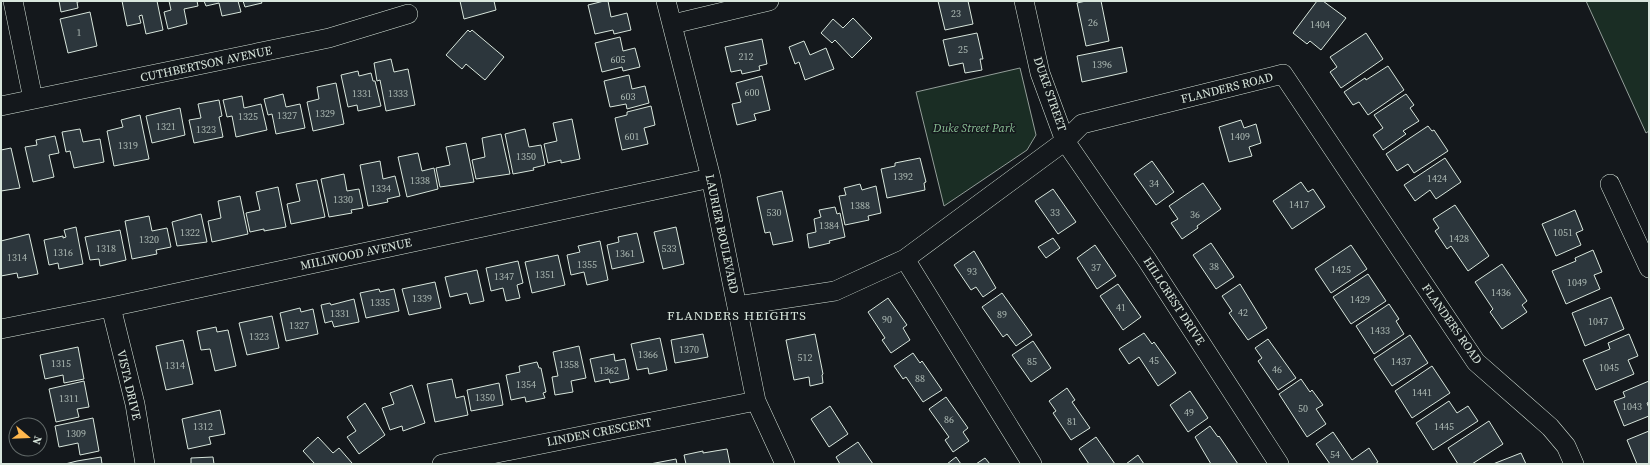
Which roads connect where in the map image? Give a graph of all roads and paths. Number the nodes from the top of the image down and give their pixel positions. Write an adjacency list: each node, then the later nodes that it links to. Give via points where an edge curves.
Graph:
1 (13, 1): 7 (street)
2 (666, 1): 6 (street, LAURIER BOULEVARD)
3 (769, 1): 6 (street)
4 (1024, 1): 9 (street, DUKE STREET, via 1040,73)
5 (408, 14): 7 (street, CUTHBERTSON AVENUE, via 329,38)
6 (673, 24): 10 (street, LAURIER BOULEVARD)
7 (33, 99): 8 (street, CUTHBERTSON AVENUE)
8 (1, 106)
9 (1066, 141): 12 (street, FLANDERS ROAD); 22 (street, HILLCREST DRIVE, via 1147,260); 23 (street, FLANDERS ROAD, via 1082,124 1283,74 1476,362 1550,427 1566,446)
10 (711, 178): 14 (street, LAURIER BOULEVARD); 15 (street, MILLWOOD AVENUE)
11 (1610, 184): 13 (street)
12 (905, 259): 14 (street, FLANDERS ROAD, via 835,291); 21 (street)
13 (1647, 259)
14 (737, 306): 17 (street, LAURIER BOULEVARD)
15 (111, 307): 16 (street, MILLWOOD AVENUE); 18 (street, VISTA DRIVE, via 135,404)
16 (1, 329)
17 (756, 401): 19 (street, LINDEN CRESCENT); 20 (street, LAURIER BOULEVARD)
18 (145, 464)
19 (442, 464)
20 (785, 464)
21 (1032, 464)
22 (1279, 464)
23 (1574, 464)

